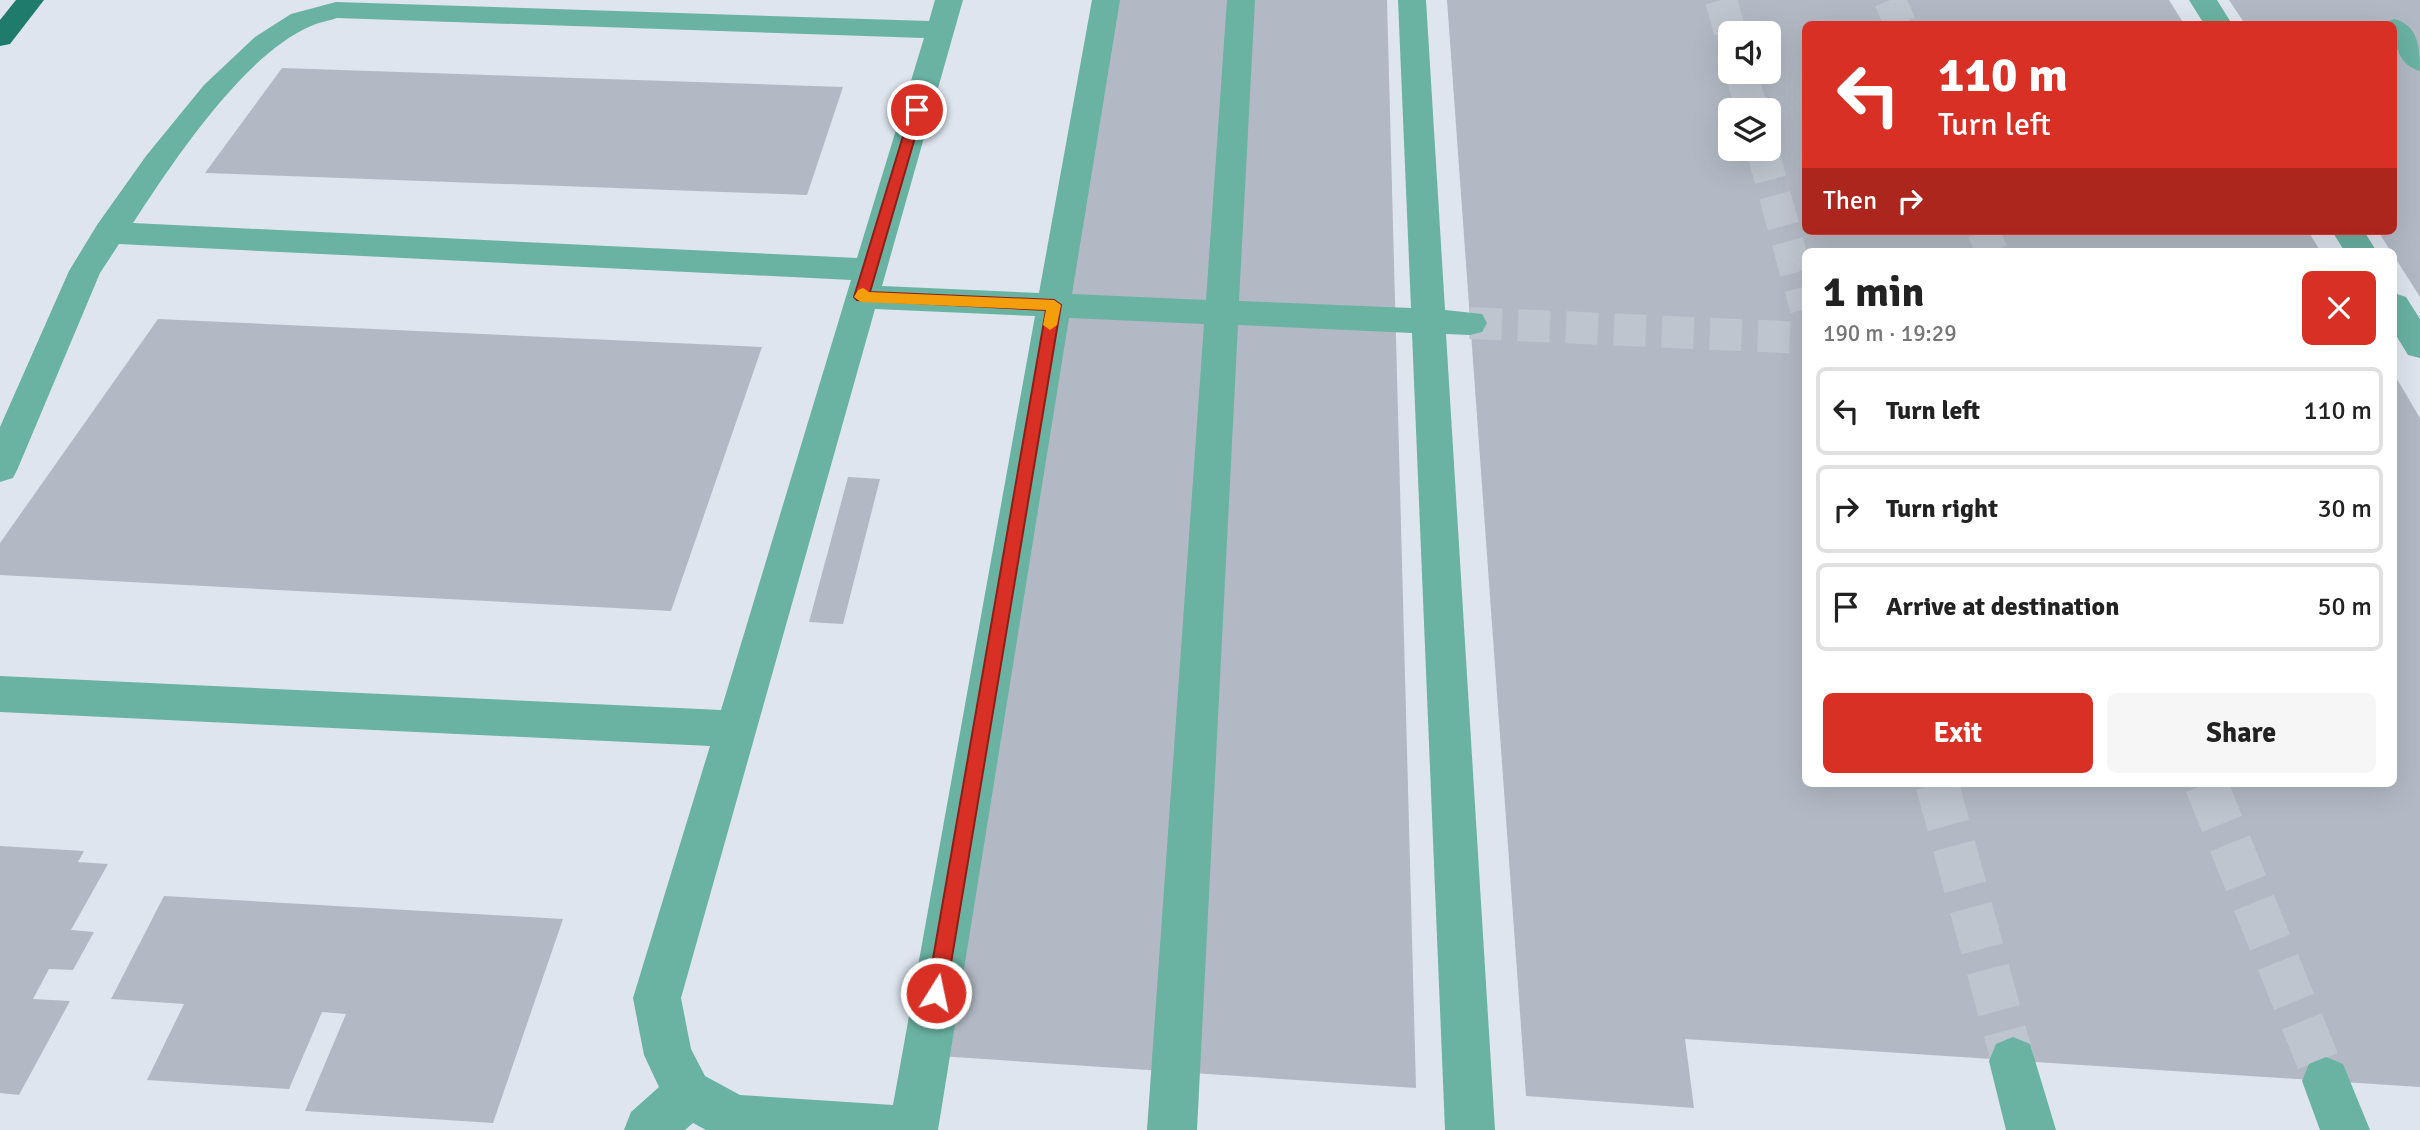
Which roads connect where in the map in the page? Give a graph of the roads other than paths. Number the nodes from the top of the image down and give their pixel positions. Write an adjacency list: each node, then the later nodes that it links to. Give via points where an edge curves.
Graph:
1 (30, 0): 11 (main road)
2 (868, 0): 9 (lane)
3 (1106, 0): 15 (lane)
4 (1241, 0): 17 (lane)
5 (1412, 0): 18 (lane)
6 (2203, 0): 8 (lane)
7 (944, 15): 9 (lane); 14 (lane)
8 (2216, 21)
9 (859, 28): 13 (lane, via 350,10 318,14 265,43 214,91)
10 (2397, 31): 12 (lane)
11 (0, 38)
12 (2420, 62)
13 (108, 233): 14 (lane); 23 (lane, via 85,271)
14 (866, 283): 15 (lane); 25 (lane)
15 (1054, 305): 17 (lane); 31 (lane)
16 (2397, 310): 20 (lane)
17 (1222, 312): 18 (lane); 32 (lane)
18 (1428, 321): 19 (lane); 33 (lane)
19 (1470, 323)
20 (2420, 346)
21 (2397, 363): 22 (lane)
22 (2420, 365)
23 (0, 468)
24 (0, 694): 25 (lane)
25 (735, 729): 28 (lane, via 657,998 668,1055)
26 (2013, 1061): 34 (lane)
27 (2326, 1081): 35 (lane)
28 (688, 1093): 29 (lane); 30 (lane, via 735,1119)
29 (649, 1130)
30 (894, 1130)
31 (913, 1130)
32 (1172, 1130)
33 (1470, 1130)
34 (2031, 1130)
35 (2345, 1130)

